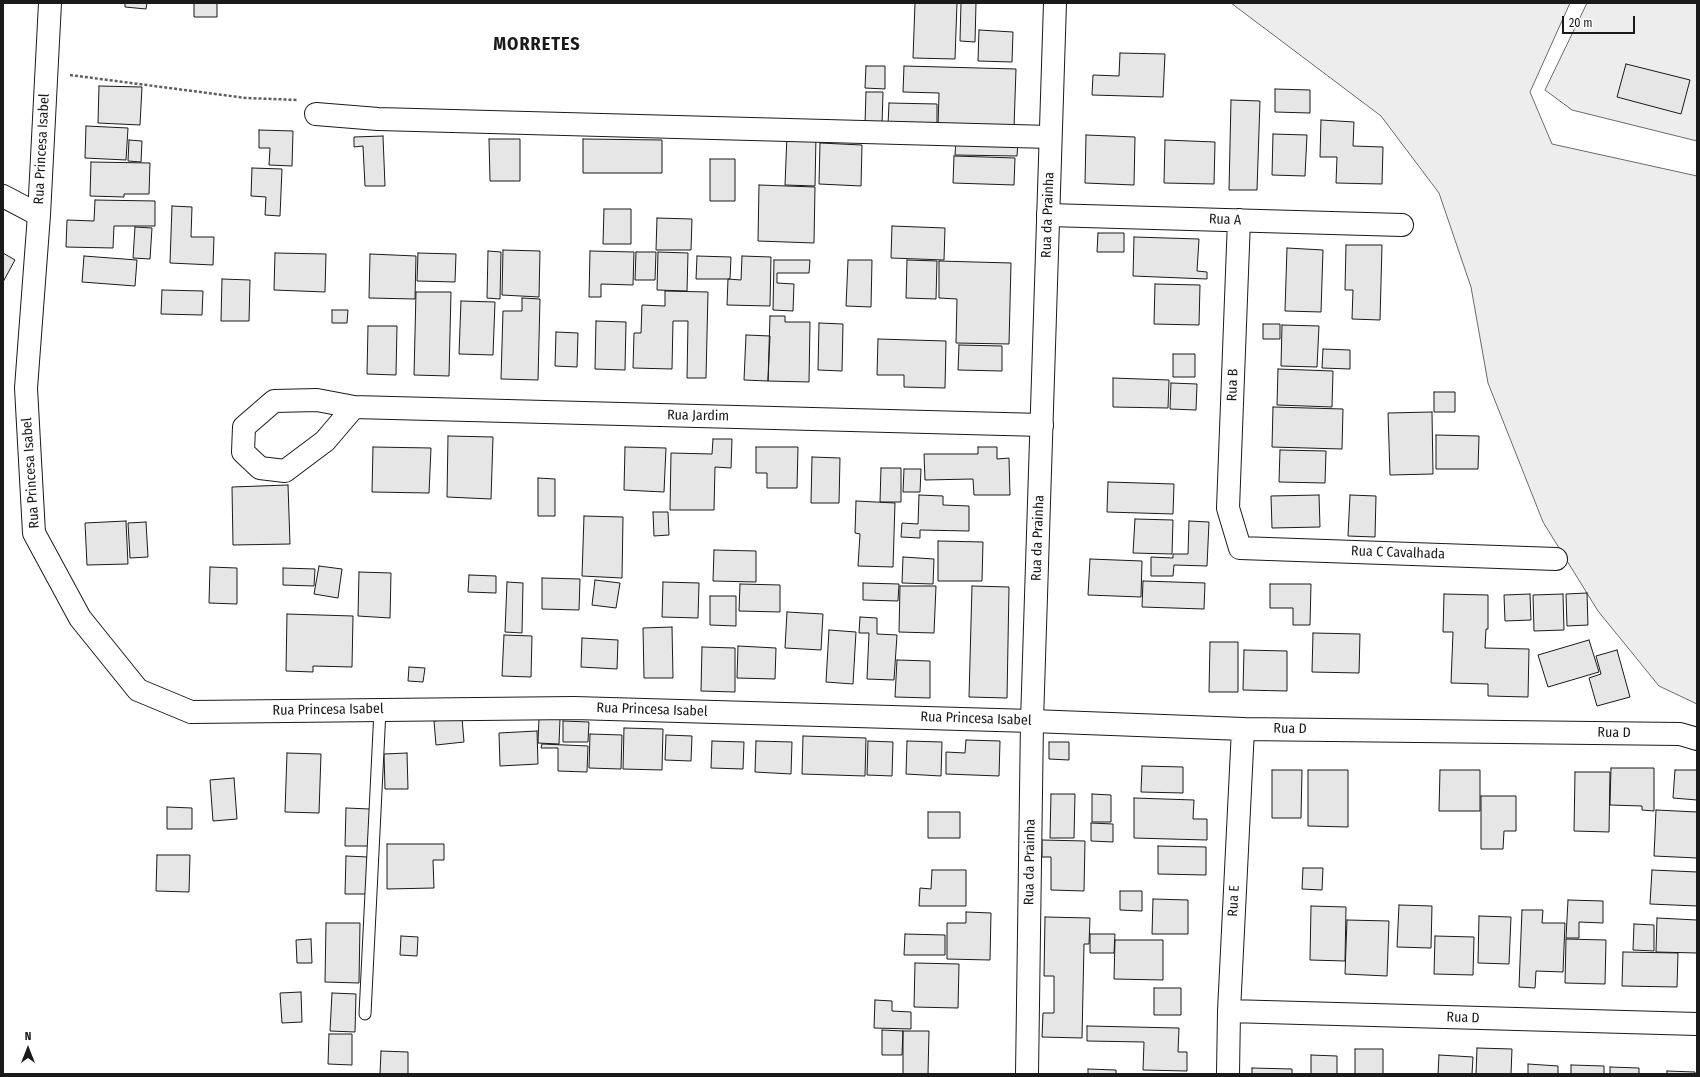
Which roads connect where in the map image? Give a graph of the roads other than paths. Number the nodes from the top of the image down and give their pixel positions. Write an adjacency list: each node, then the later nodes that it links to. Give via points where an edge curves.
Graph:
1 (50, 3): 6 (street, Rua Princesa Isabel)
2 (1055, 3): 4 (street, Rua da Prainha)
3 (316, 114): 4 (street, via 378,119)
4 (1050, 136): 7 (street, Rua da Prainha)
5 (3, 196): 6 (street)
6 (39, 215): 14 (street, Rua Princesa Isabel, via 26,388 34,533 80,618 138,690 191,712)
7 (1048, 215): 8 (street, Rua A); 11 (street, Rua da Prainha)
8 (1239, 220): 9 (street, Rua A); 12 (street, Rua B, via 1228,508)
9 (1402, 225)
10 (354, 408): 10 (street, Rua Jardim, via 317,400 274,401 244,426 243,452 260,468 285,471 325,441); 11 (street, Rua Jardim)
11 (1042, 425): 15 (street, Rua da Prainha)
12 (1240, 548): 13 (street, Rua C Cavalhada)
13 (1556, 559)
14 (380, 710): 15 (street, Rua Princesa Isabel, via 574,708); 19 (lane)
15 (1032, 721): 16 (street, Rua Princesa Isabel); 21 (street, Rua da Prainha)
16 (1243, 729): 17 (street, Rua D, via 1680,734); 18 (street, Rua E)
17 (1697, 739)
18 (1229, 1011): 20 (street, Rua D); 22 (street, Rua E)
19 (365, 1014)
20 (1697, 1024)
21 (1027, 1074)
22 (1228, 1074)

